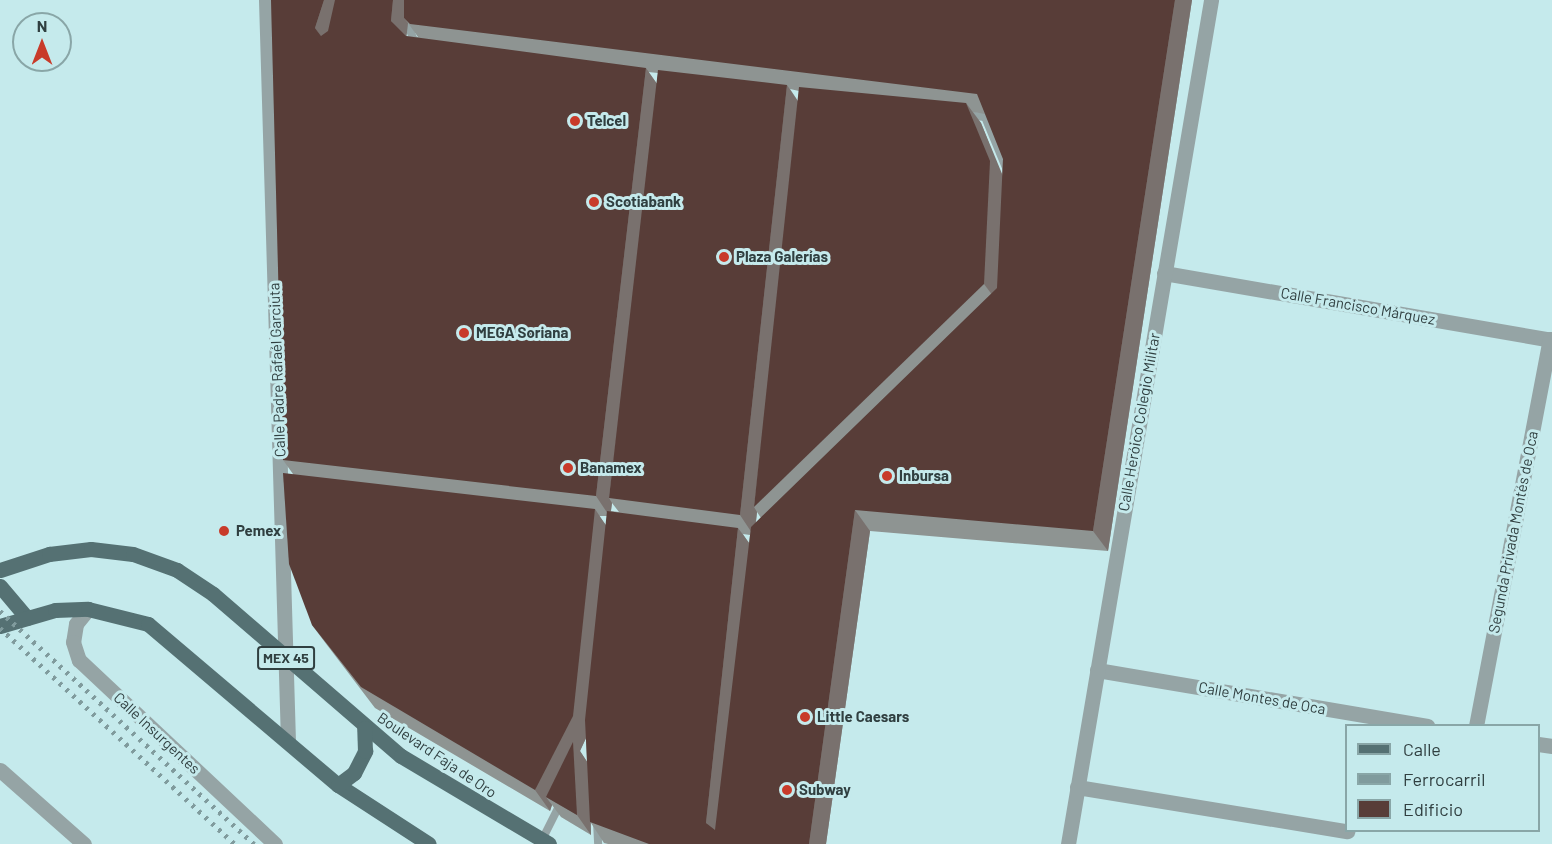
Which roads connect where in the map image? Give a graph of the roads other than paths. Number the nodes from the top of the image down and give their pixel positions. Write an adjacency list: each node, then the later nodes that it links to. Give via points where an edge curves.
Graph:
1 (266, 0): 14 (street, Calle Padre Rafaél Garciuta, via 287,486)
2 (413, 0): 4 (lane, via 411,34)
3 (1211, 0): 7 (street, Calle Heróico Colegio Militar)
4 (423, 50)
5 (949, 113): 6 (lane, via 985,117)
6 (1011, 180)
7 (1164, 273): 8 (street, Calle Francisco Márquez); 15 (street, Calle Heróico Colegio Militar)
8 (1551, 340): 17 (street, Segunda Privada Montés de Oca)
9 (0, 570): 14 (main road, Boulevard Faja de Oro / MEX 45, via 49,554 92,549 134,554 177,570 213,594)
10 (0, 586): 12 (main road)
11 (87, 609): 12 (main road); 19 (main road, via 148,624); 28 (street, Calle Insurgentes, via 76,624 73,642 79,660)
12 (27, 618): 13 (main road)
13 (0, 626)
14 (285, 657): 18 (main road, Boulevard Faja de Oro / MEX 45); 19 (street, Calle Padre Rafaél Garciuta)
15 (1097, 670): 16 (street, Calle Montes de Oca); 22 (street, Calle Heróico Colegio Militar)
16 (1415, 724)
17 (1476, 724)
18 (364, 728): 21 (main road, via 365,751 354,773); 26 (main road, Boulevard Faja de Oro / MEX 45)
19 (288, 740): 21 (main road)
20 (0, 770): 27 (street)
21 (338, 785): 29 (main road)
22 (1077, 787): 25 (street); 31 (street, Calle Heróico Colegio Militar)
23 (567, 790): 26 (lane)
24 (596, 809): 30 (lane)
25 (1345, 831)
26 (545, 842)
27 (84, 844)
28 (275, 844)
29 (429, 844)
30 (598, 844)
31 (1068, 844)

